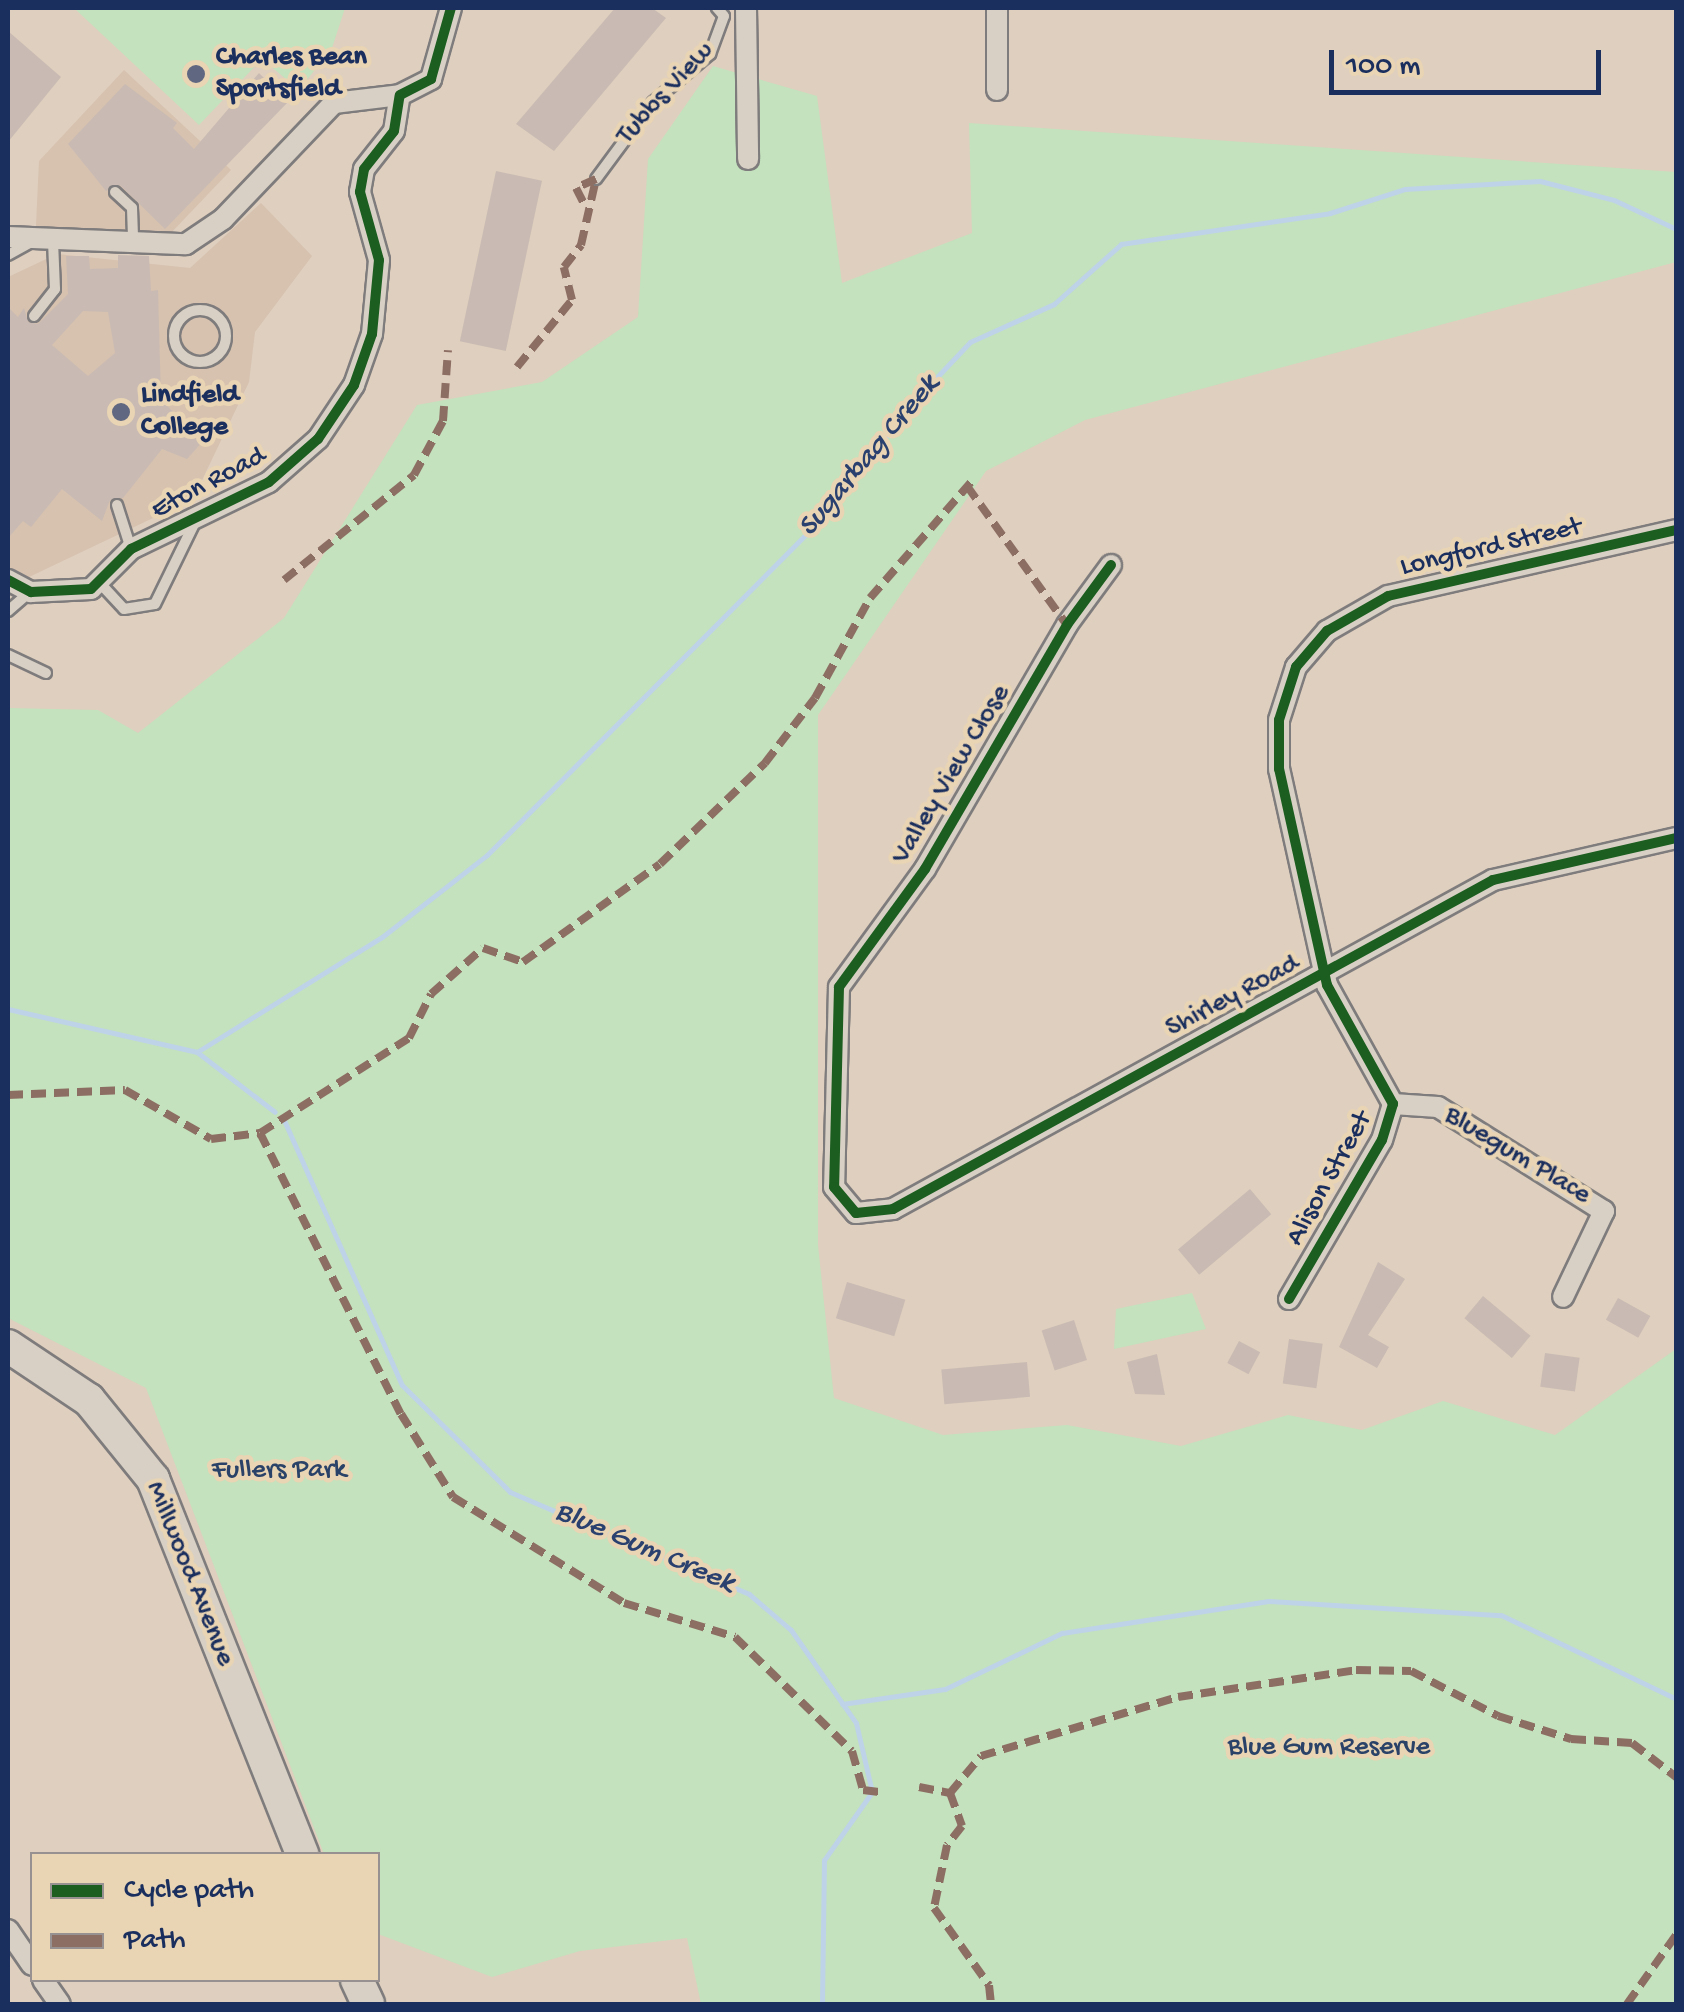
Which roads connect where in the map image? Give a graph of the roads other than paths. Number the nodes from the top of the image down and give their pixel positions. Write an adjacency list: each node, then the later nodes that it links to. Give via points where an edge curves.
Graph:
1 (450, 8): 6 (street, via 430,79)
2 (717, 8): 8 (lane, Tubbs View, via 724,16 710,54 653,102)
3 (746, 8): 7 (street)
4 (997, 8): 5 (street)
5 (998, 90)
6 (400, 95): 12 (street, via 343,98 211,230 171,248); 17 (street, Eton Road, via 394,131 361,180 378,280 354,385 294,463)
7 (748, 159)
8 (596, 179)
9 (115, 192): 12 (lane, via 132,208)
10 (8, 237): 11 (street)
11 (45, 241): 12 (street); 13 (lane); 14 (lane, via 56,290)
12 (133, 246)
13 (8, 255)
14 (34, 316)
15 (181, 354): 15 (lane, via 174,331 182,317 197,310 219,319 226,342 218,356 203,362)
16 (117, 505): 19 (lane)
17 (198, 517): 19 (street, Eton Road); 22 (lane, via 155,604 124,609)
18 (1676, 530): 28 (street, Longford Street, via 1388,596 1345,617 1303,656 1286,690 1277,742)
19 (131, 549): 22 (street, Eton Road)
20 (1111, 566): 30 (street, Valley View Close, via 1070,619 925,869 848,965 837,1010)
21 (8, 580): 23 (street)
22 (98, 581): 23 (street, Eton Road, via 64,595)
23 (31, 592): 24 (lane)
24 (8, 611)
25 (8, 655): 26 (lane)
26 (46, 673)
27 (1676, 838): 28 (street, Shirley Road, via 1492,880)
28 (1326, 973): 29 (street, Alison Street); 30 (street, Shirley Road, via 893,1210 856,1213)
29 (1393, 1104): 31 (street, Bluegum Place, via 1438,1107 1604,1211); 32 (street, Alison Street, via 1382,1140)
30 (834, 1188)
31 (1563, 1297)
32 (1289, 1299)
33 (8, 1346): 34 (main road, Millwood Avenue, via 89,1400 153,1479)
34 (301, 1852)
35 (8, 1930): 36 (street)
36 (30, 1962)
37 (44, 1982): 38 (street)
38 (60, 2004)

